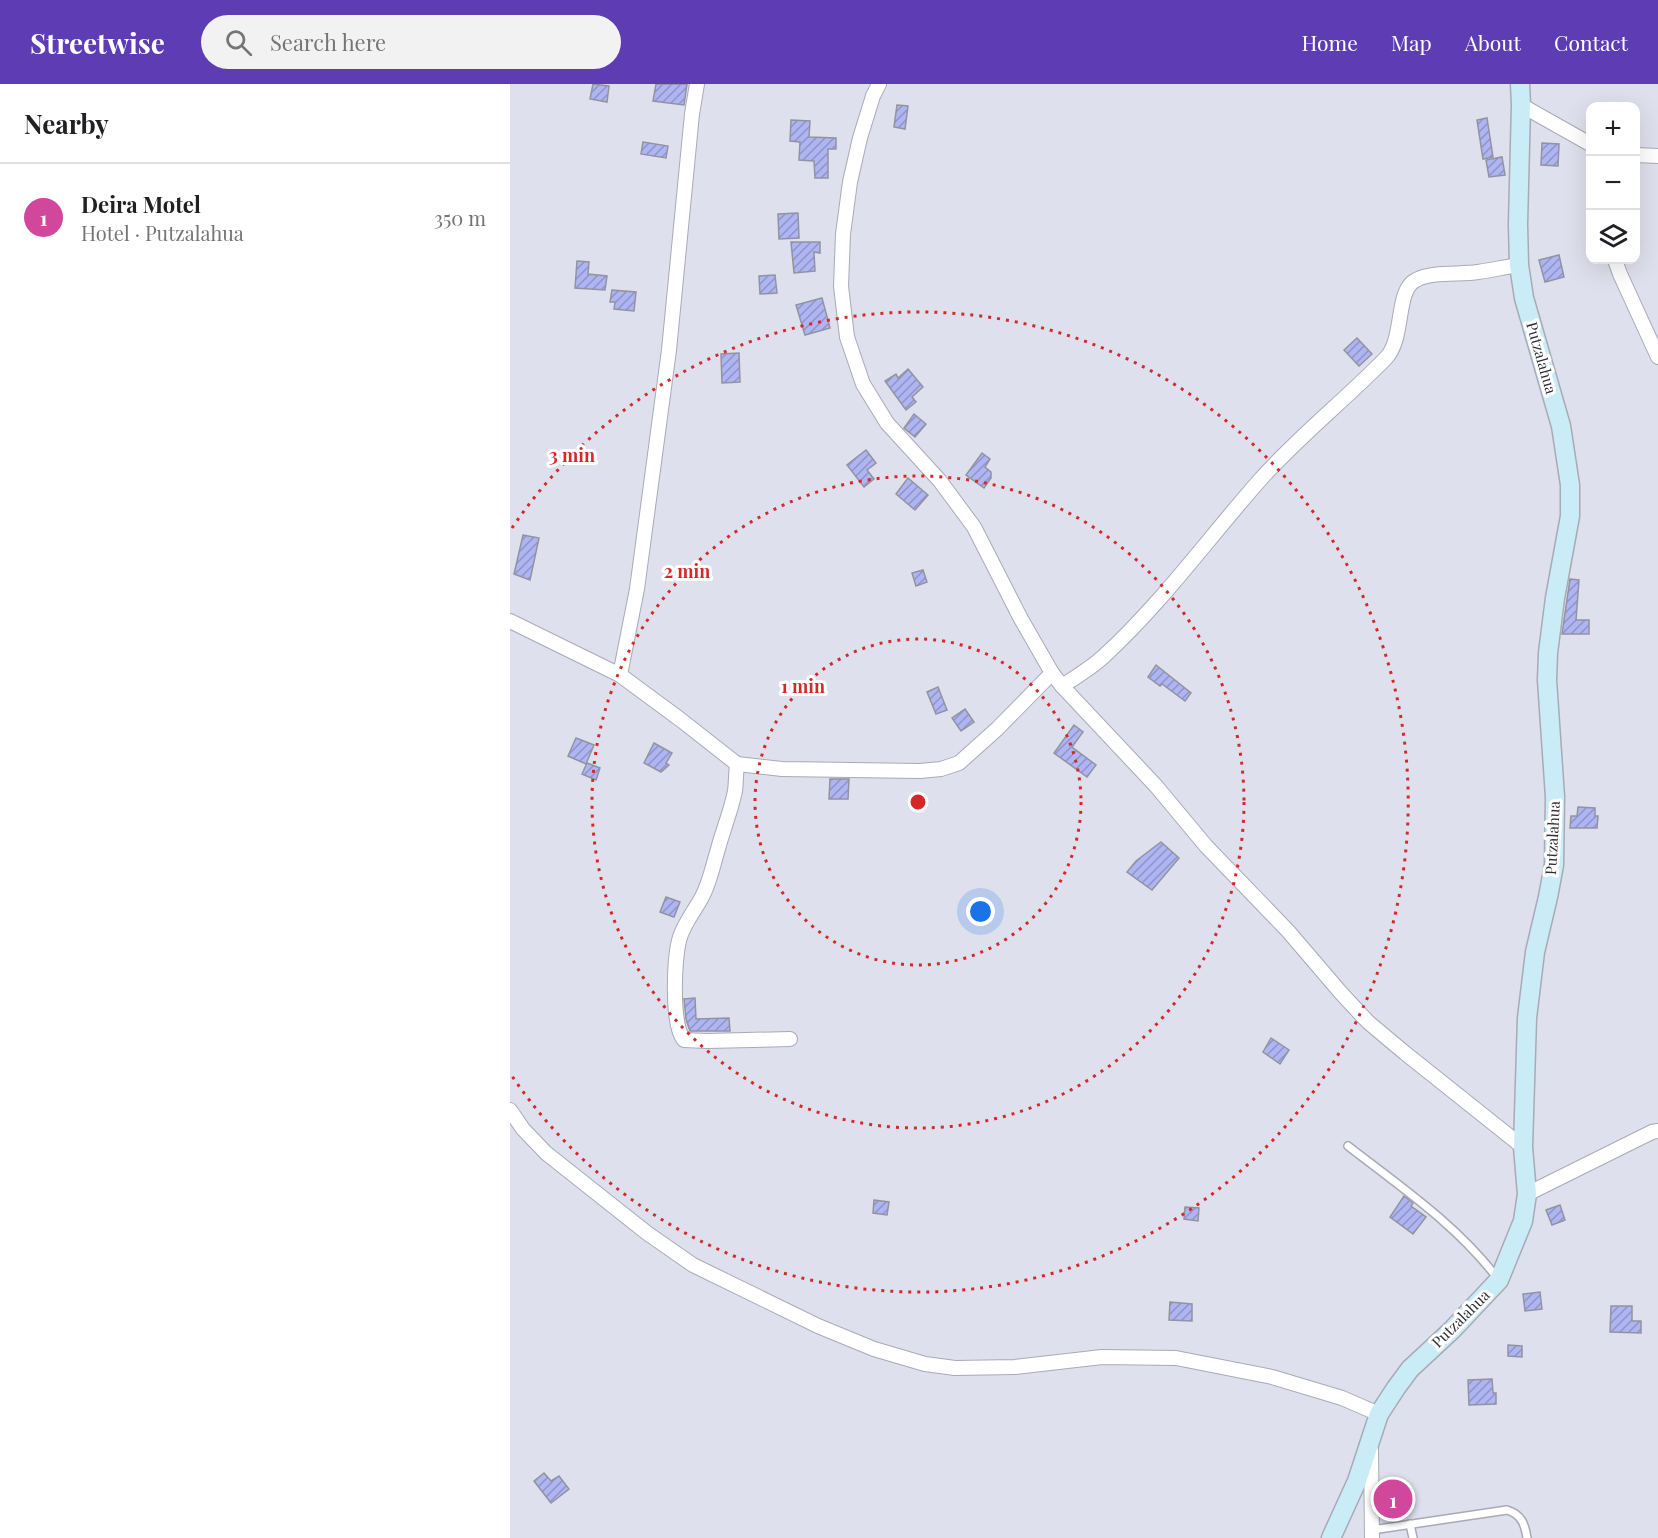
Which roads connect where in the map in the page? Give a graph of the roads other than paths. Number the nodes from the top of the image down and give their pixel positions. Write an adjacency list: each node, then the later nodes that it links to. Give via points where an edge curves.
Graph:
1 (697, 84): 13 (street, via 669,350 637,589)
2 (879, 84): 12 (street, via 860,138 844,224 841,286 847,337 863,384 887,423 940,481 974,527)
3 (1520, 84): 4 (street, Putzalahua)
4 (1521, 105): 5 (street); 9 (street, Putzalahua)
5 (1586, 142)
6 (1640, 155): 7 (street)
7 (1658, 156)
8 (1616, 264): 10 (street)
9 (1519, 265): 14 (street, via 1415,280 1407,288 1397,339 1390,353 1260,480 1149,612 1101,659); 20 (street, Putzalahua, via 1524,298 1561,426 1570,485 1570,516 1548,653 1554,865 1535,952 1527,1018)
10 (1658, 357)
11 (510, 621): 13 (street)
12 (1052, 673): 14 (street); 15 (street, via 959,763 941,769 782,769)
13 (620, 675): 15 (street)
14 (1062, 686): 20 (street, via 1368,1022)
15 (737, 764): 16 (street, via 734,793 708,882 680,938 675,991 678,1028 684,1040)
16 (790, 1039)
17 (510, 1110): 23 (street, via 546,1153 693,1264 874,1349 955,1368 1015,1367 1102,1357 1176,1358 1272,1377)
18 (1658, 1131): 21 (street)
19 (1348, 1146): 22 (lane, via 1452,1227)
20 (1523, 1147): 21 (street, Putzalahua)
21 (1527, 1194): 22 (street, Putzalahua, via 1523,1221)
22 (1499, 1280): 23 (street, Putzalahua, via 1410,1369)
23 (1380, 1414): 24 (street, Putzalahua)
24 (1371, 1442): 26 (street); 27 (street, Putzalahua)
25 (1410, 1524): 26 (lane); 28 (lane); 29 (lane, via 1507,1510 1520,1517)
26 (1371, 1534)
27 (1332, 1538)
28 (1413, 1538)
29 (1527, 1538)

